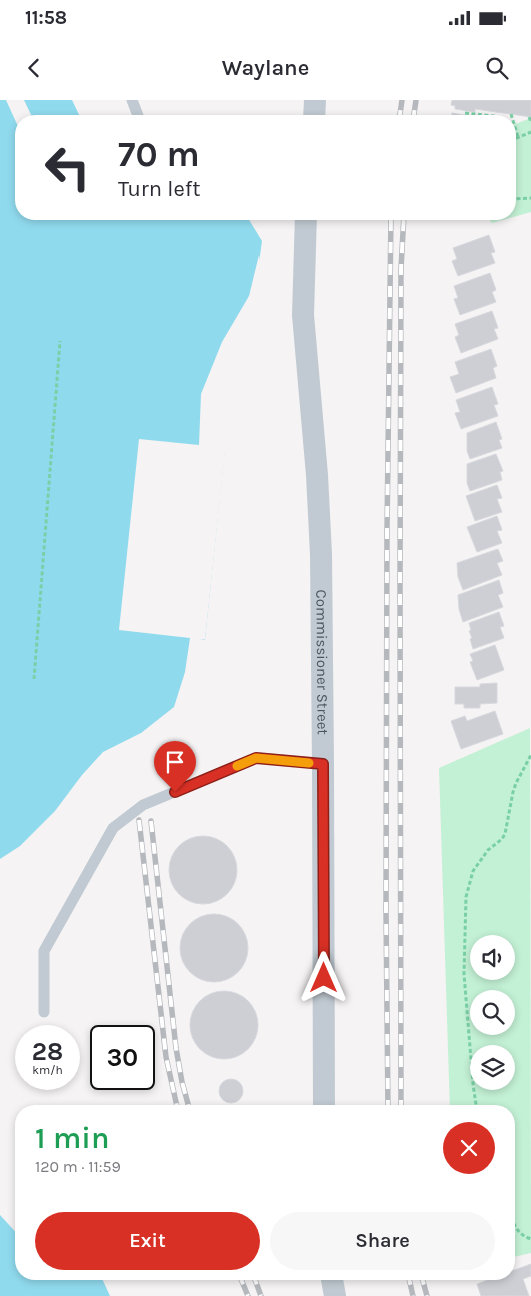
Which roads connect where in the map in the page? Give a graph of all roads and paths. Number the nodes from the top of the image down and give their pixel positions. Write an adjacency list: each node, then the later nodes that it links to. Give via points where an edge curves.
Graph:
1 (132, 100): 4 (lane)
2 (315, 100): 5 (street)
3 (465, 113): 6 (path)
4 (138, 115)
5 (314, 115)
6 (484, 115)
7 (529, 117): 8 (path)
8 (531, 122)
9 (516, 131): 11 (path)
10 (531, 132): 11 (path)
11 (518, 138)
12 (531, 198): 13 (path)
13 (516, 199)
14 (306, 220): 18 (street, Commissioner Street, via 303,315 317,475)
15 (60, 341): 16 (path)
16 (34, 679)
17 (531, 755): 21 (path, via 513,792 505,834 473,871 466,897 464,974)
18 (323, 764): 19 (lane, via 256,758 143,805 114,828 44,951); 20 (street, Commissioner Street)
19 (44, 1012)
20 (324, 1105)
21 (476, 1105)
22 (515, 1224): 23 (path, via 518,1231)
23 (531, 1239)
24 (332, 1280): 25 (street)
25 (336, 1296)

